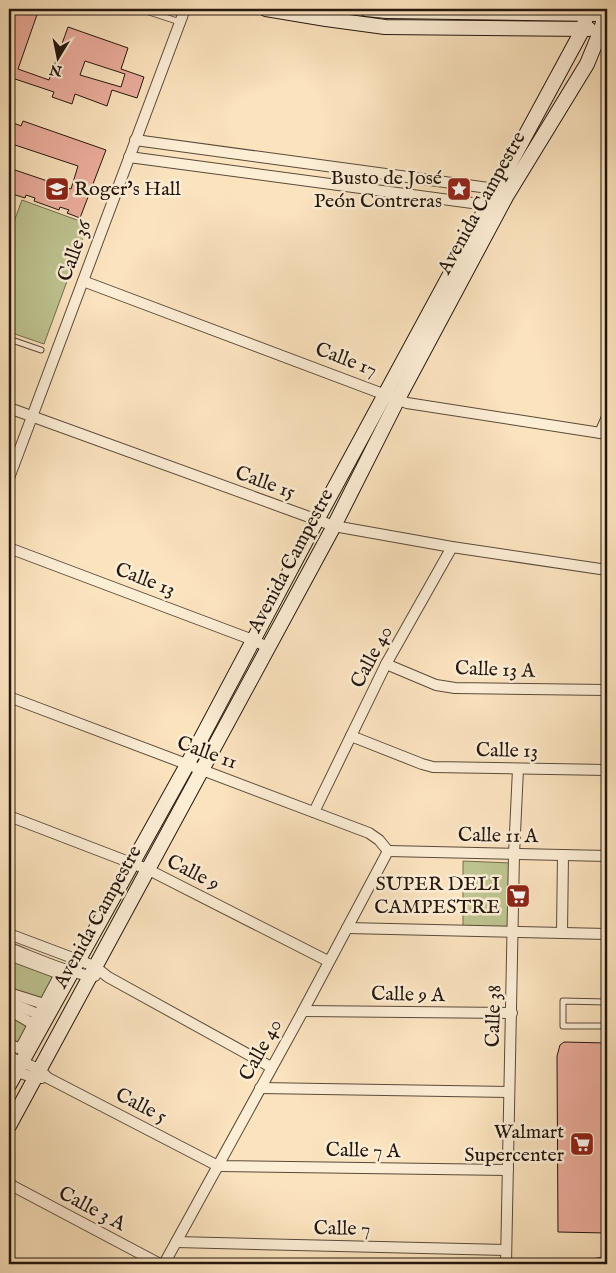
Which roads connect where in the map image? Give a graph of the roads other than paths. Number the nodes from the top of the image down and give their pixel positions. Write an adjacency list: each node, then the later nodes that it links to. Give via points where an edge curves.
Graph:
1 (140, 9): 7 (lane)
2 (185, 9): 7 (street, Calle 36)
3 (266, 9): 8 (street, via 385,27)
4 (366, 9): 5 (street)
5 (587, 11): 6 (street); 8 (street, Avenida Campestre)
6 (606, 14): 9 (street, Avenida Campestre)
7 (180, 22): 10 (street, Calle 36)
8 (583, 29): 9 (street); 14 (street, Avenida Campestre, via 563,63)
9 (604, 30): 14 (street, Avenida Campestre, via 588,64)
10 (135, 140): 11 (street, Calle 36); 12 (street)
11 (129, 157): 13 (street); 16 (street, Calle 36)
12 (311, 163): 13 (street); 14 (street)
13 (308, 180): 15 (street)
14 (502, 192): 15 (street, Avenida Campestre)
15 (493, 208): 19 (street, Avenida Campestre)
16 (83, 281): 19 (street, Calle 17); 22 (street, Calle 36)
17 (9, 338): 18 (lane)
18 (41, 350)
19 (392, 396): 23 (street, Calle 17, via 407,403); 25 (street, Avenida Campestre); 26 (street, Avenida Campestre)
20 (9, 408): 22 (street, Calle 15)
21 (607, 416): 23 (street)
22 (32, 417): 24 (street, Calle 36); 25 (street, Calle 15)
23 (604, 434)
24 (9, 478)
25 (316, 520): 26 (street, Calle 15); 30 (street, Avenida Campestre)
26 (334, 526): 27 (street, Calle 15); 31 (street, Avenida Campestre)
27 (452, 547): 29 (street, Calle 15); 32 (street, Calle 40)
28 (9, 548): 30 (street, Calle 13)
29 (607, 570)
30 (253, 640): 31 (street, Calle 13); 36 (street, Avenida Campestre)
31 (267, 647): 38 (street, Avenida Campestre)
32 (386, 664): 33 (street, Calle 13 A, via 436,685 455,688); 35 (street, Calle 40)
33 (607, 690)
34 (9, 697): 36 (street, Calle 11)
35 (352, 736): 37 (street, Calle 13, via 433,767); 40 (street, Calle 40)
36 (187, 765): 38 (street, Calle 11); 46 (street, Avenida Campestre)
37 (518, 769): 39 (street, Calle 13); 43 (street, Calle 38)
38 (203, 770): 40 (street, Calle 11); 47 (street, Avenida Campestre)
39 (607, 770)
40 (314, 812): 42 (street, Calle 11, via 369,833)
41 (9, 816): 46 (street, Calle 9)
42 (388, 851): 43 (street, Calle 11 A); 48 (street, Calle 40)
43 (514, 854): 44 (street, Calle 11 A); 49 (street, Calle 38)
44 (563, 855): 45 (street, Calle 11 A); 50 (street)
45 (607, 856)
46 (131, 863): 47 (street, Calle 9); 56 (street, Avenida Campestre)
47 (147, 869): 55 (street, Calle 9); 57 (street, Avenida Campestre)
48 (347, 928): 49 (street); 55 (street, Calle 40)
49 (513, 933): 50 (street); 64 (street, Calle 38)
50 (562, 933): 52 (street)
51 (9, 934): 56 (street)
52 (607, 934)
53 (9, 948): 56 (street)
54 (9, 955): 65 (street, via 60,974)
55 (328, 962): 63 (street, Calle 40)
56 (75, 966): 57 (street); 68 (street, Avenida Campestre)
57 (91, 971): 69 (street, via 108,977); 70 (street, Avenida Campestre)
58 (9, 993): 65 (street)
59 (9, 1000): 65 (street)
60 (607, 1002): 66 (lane, via 563,1001 563,1026)
61 (9, 1005): 65 (street)
62 (9, 1010): 65 (street)
63 (303, 1011): 64 (street, Calle 9 A); 69 (street, Calle 40)
64 (512, 1013): 73 (street, Calle 38)
65 (38, 1014): 67 (street, via 20,1049)
66 (607, 1026)
67 (9, 1044)
68 (14, 1065): 70 (street, Calle 5); 71 (street, Avenida Campestre)
69 (271, 1067): 72 (street, Calle 40)
70 (41, 1075): 74 (street, Avenida Campestre); 75 (street, Calle 5)
71 (9, 1085)
72 (260, 1088): 73 (street); 75 (street, Calle 40)
73 (509, 1092): 76 (street, Calle 38)
74 (9, 1126)
75 (218, 1166): 76 (street, Calle 7 A); 78 (street, Calle 40)
76 (508, 1170): 79 (street, Calle 38)
77 (9, 1184): 81 (street, Calle 3 A)
78 (176, 1242): 79 (street, Calle 7); 82 (street, Calle 40)
79 (506, 1250): 83 (street, Calle 38)
80 (607, 1259): 84 (lane)
81 (160, 1264)
82 (164, 1264)
83 (506, 1264)
84 (584, 1264)

